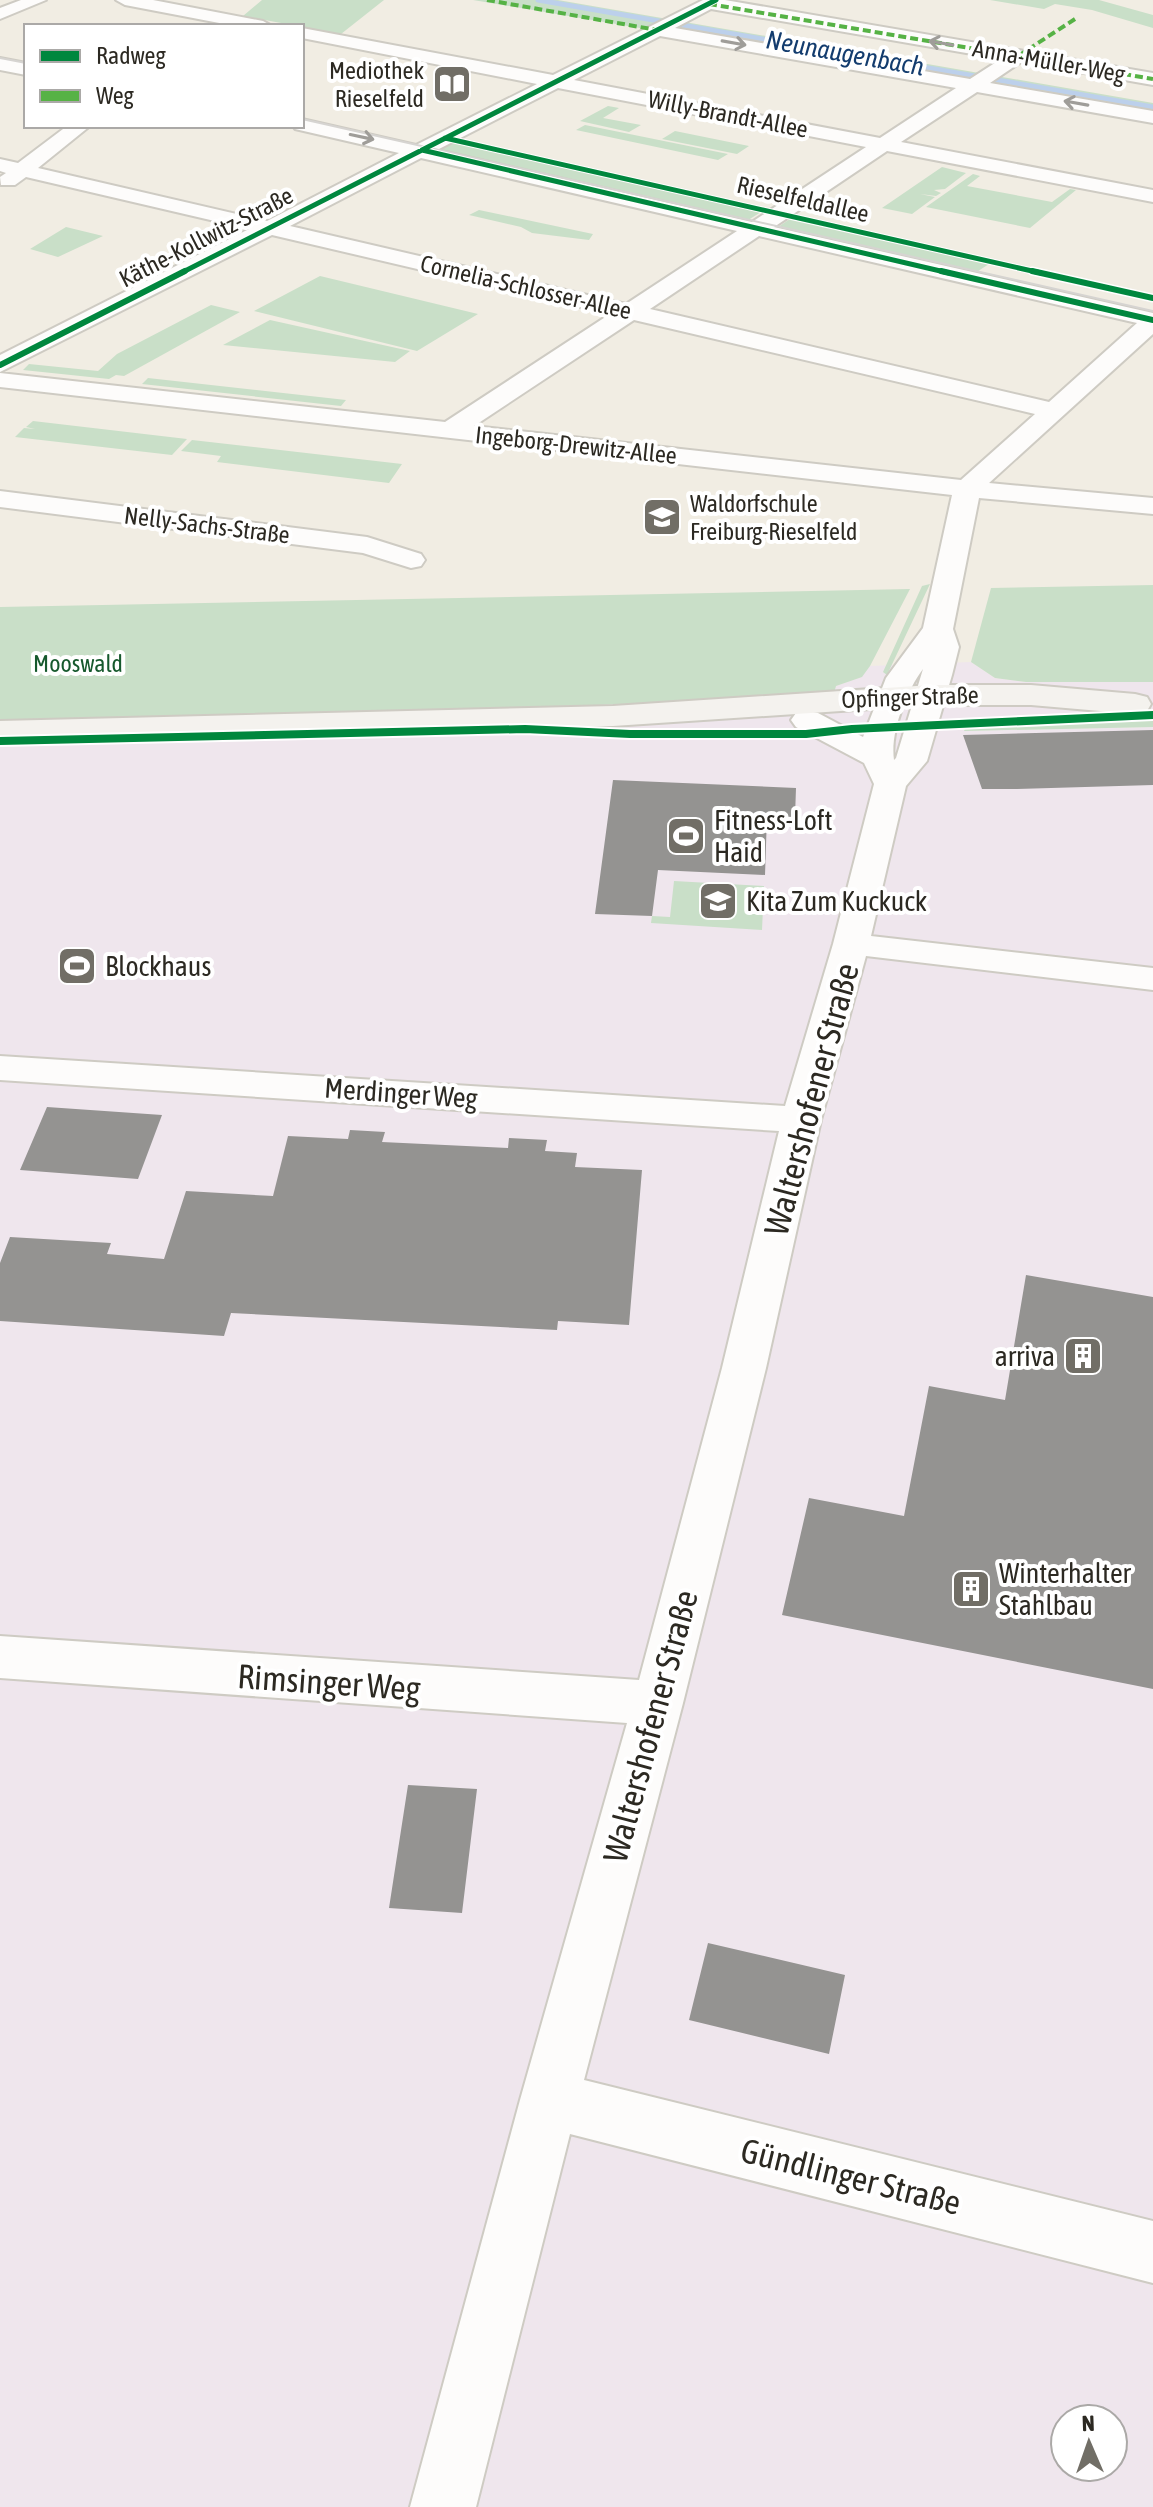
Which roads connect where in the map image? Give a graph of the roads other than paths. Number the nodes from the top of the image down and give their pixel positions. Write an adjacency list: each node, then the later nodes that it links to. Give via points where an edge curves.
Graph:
1 (37, 0): 5 (street)
2 (125, 0): 6 (street)
3 (712, 2): 8 (street, Käthe-Kollwitz-Straße); 12 (street, Anna-Müller-Weg, one-way to 3)
4 (238, 6): 6 (street)
5 (0, 14)
6 (216, 22): 7 (street)
7 (240, 24)
8 (664, 26): 16 (street, Käthe-Kollwitz-Straße); 17 (street, one-way to 17)
9 (304, 33): 16 (street, Willy-Brandt-Allee)
10 (0, 49): 11 (street)
11 (24, 54)
12 (1018, 56): 15 (street, Anna-Müller-Weg); 17 (street)
13 (0, 64): 14 (street)
14 (24, 69)
15 (1153, 79)
16 (558, 81): 22 (street, Käthe-Kollwitz-Straße); 23 (street, Willy-Brandt-Allee)
17 (980, 81): 19 (street, one-way to 17); 23 (street)
18 (304, 110): 22 (street, Rieselfeldallee)
19 (1153, 117)
20 (304, 125): 22 (street, Rieselfeldallee, one-way to 22)
21 (77, 128): 24 (street)
22 (432, 144): 27 (street, Rieselfeldallee); 28 (street, Käthe-Kollwitz-Straße); 29 (street, Rieselfeldallee)
23 (884, 144): 26 (street, Willy-Brandt-Allee); 27 (street)
24 (11, 167): 25 (street); 28 (street, Cornelia-Schlosser-Allee)
25 (0, 187)
26 (1153, 196)
27 (779, 214): 29 (street); 30 (street, Rieselfeldallee)
28 (269, 228): 31 (street, Cornelia-Schlosser-Allee); 33 (street, Käthe-Kollwitz-Straße)
29 (757, 228): 31 (street); 32 (street, Rieselfeldallee)
30 (1153, 298)
31 (630, 312): 35 (street, Cornelia-Schlosser-Allee); 36 (street)
32 (1153, 320): 35 (street)
33 (0, 365)
34 (0, 380): 36 (street, Ingeborg-Drewitz-Allee)
35 (1052, 410): 37 (street)
36 (449, 431): 37 (street, Ingeborg-Drewitz-Allee)
37 (967, 489): 39 (street, Ingeborg-Drewitz-Allee); 41 (street)
38 (0, 499): 40 (street, Nelly-Sachs-Straße, via 367,545)
39 (1153, 506)
40 (411, 560)
41 (938, 629): 43 (street, Waltershofener Straße, via 944,647); 44 (street, via 901,678)
42 (1144, 704): 43 (main road, Opfinger Straße)
43 (928, 705): 44 (main road, Opfinger Straße); 48 (street, Waltershofener Straße, via 911,761)
44 (888, 707): 45 (main road, Opfinger Straße, via 766,703); 46 (main road, Opfinger Straße); 48 (street, Waltershofener Straße)
45 (686, 713): 46 (main road, Opfinger Straße); 47 (main road, Opfinger Straße)
46 (819, 725): 48 (street)
47 (0, 731)
48 (883, 770): 49 (street, Waltershofener Straße)
49 (851, 944): 50 (street, Waltershofener Straße); 52 (street, Waltershofener Straße)
50 (1153, 979)
51 (0, 1068): 52 (street, Merdinger Weg)
52 (801, 1120): 54 (street, Waltershofener Straße)
53 (0, 1657): 54 (street, Rimsinger Weg)
54 (658, 1703): 55 (street, Waltershofener Straße)
55 (549, 2100): 56 (street, Gündlinger Straße); 57 (street, Waltershofener Straße)
56 (1153, 2252)
57 (443, 2507)

